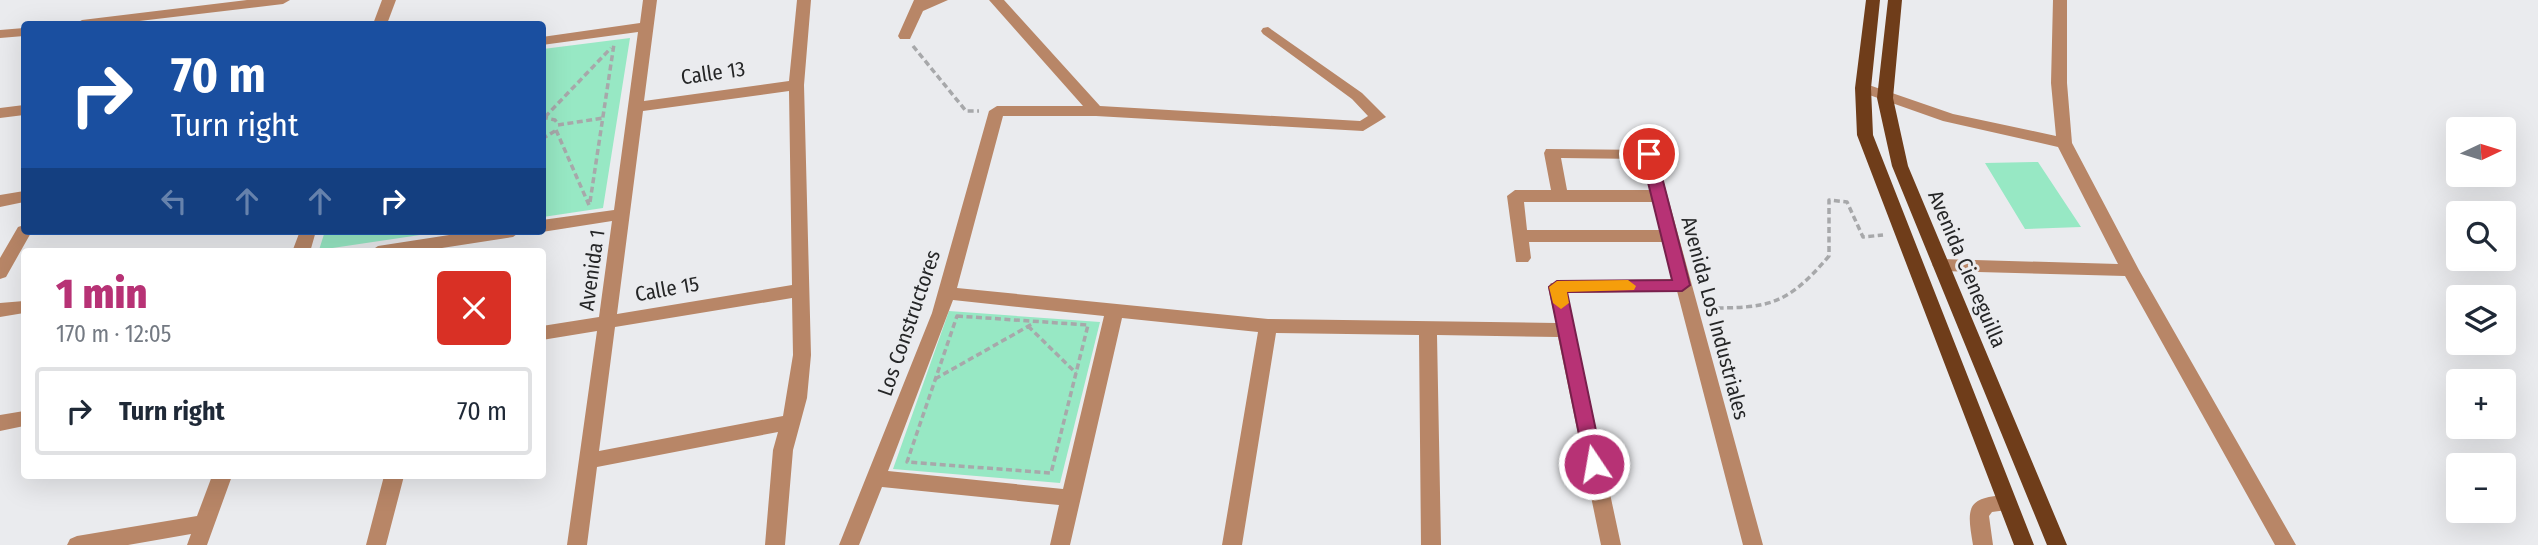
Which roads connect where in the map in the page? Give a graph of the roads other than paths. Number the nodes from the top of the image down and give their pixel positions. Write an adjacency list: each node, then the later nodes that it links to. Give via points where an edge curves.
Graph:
1 (156, 0): 12 (street)
2 (283, 0): 12 (street)
3 (389, 0): 13 (street)
4 (649, 0): 14 (street, Avenida 1)
5 (804, 0): 20 (street)
6 (940, 0): 11 (street)
7 (996, 0): 25 (street)
8 (1873, 0): 21 (main road)
9 (1895, 0): 22 (main road, Avenida Cieneguilla)
10 (2060, 0): 27 (street)
11 (919, 4): 18 (street)
12 (144, 21)
13 (381, 21)
14 (645, 27): 19 (street); 23 (street, Avenida 1)
15 (1268, 31): 25 (street, via 1357,96 1378,117 1363,126)
16 (21, 32): 17 (street)
17 (1, 34)
18 (905, 36)
19 (546, 40)
20 (796, 85): 23 (street, Calle 13); 44 (street)
21 (1863, 88): 22 (street); 62 (main road, via 1865,135)
22 (1885, 97): 27 (street, via 1950,118); 40 (main road, Avenida Cieneguilla, via 1900,166)
23 (637, 107): 32 (street, Avenida 1)
24 (21, 110): 26 (street)
25 (1096, 111): 45 (street, Los Constructores, via 998,111)
26 (0, 113)
27 (2064, 143): 41 (street)
28 (1560, 196): 29 (street); 29 (street, Avenida Los Industriales, via 1552,153 1649,154); 36 (street, via 1515,196)
29 (1659, 196): 37 (street, Avenida Los Industriales)
30 (21, 198): 31 (street)
31 (0, 201)
32 (622, 214): 33 (street); 49 (street, Avenida 1)
33 (546, 225)
34 (22, 235): 42 (street)
35 (487, 235): 38 (street)
36 (1520, 236): 37 (street); 39 (street)
37 (1669, 236): 43 (street, Avenida Los Industriales)
38 (403, 248)
39 (1522, 258)
40 (1941, 265): 41 (street); 77 (main road, Avenida Cieneguilla)
41 (2130, 270): 78 (street)
42 (0, 273)
43 (1682, 285): 52 (street, via 1557,287); 74 (street, Avenida Los Industriales)
44 (799, 290): 49 (street, Calle 15); 55 (street, via 802,355)
45 (946, 293): 48 (street); 58 (street, Los Constructores)
46 (21, 307): 47 (street)
47 (0, 310)
48 (1114, 311): 50 (street); 61 (street)
49 (608, 322): 53 (street, Calle 15); 57 (street, Avenida 1)
50 (1268, 326): 51 (street); 71 (street)
51 (1428, 328): 52 (street); 72 (street)
52 (1566, 330): 73 (street)
53 (546, 332)
54 (21, 420): 56 (street)
55 (789, 422): 57 (street); 68 (street, via 778,487)
56 (0, 424)
57 (588, 461): 67 (street, Avenida 1)
58 (875, 478): 61 (street); 69 (street, Los Constructores)
59 (221, 479): 63 (street)
60 (393, 479): 66 (street)
61 (1071, 498): 70 (street)
62 (2007, 503): 75 (street, via 1987,504 1978,513); 76 (main road)
63 (205, 523): 64 (street); 65 (street)
64 (77, 545)
65 (197, 545)
66 (376, 545)
67 (577, 545)
68 (775, 545)
69 (849, 545)
70 (1060, 545)
71 (1232, 545)
72 (1431, 545)
73 (1611, 545)
74 (1754, 545)
75 (1983, 545)
76 (2024, 545)
77 (2057, 545)
78 (2286, 545)

